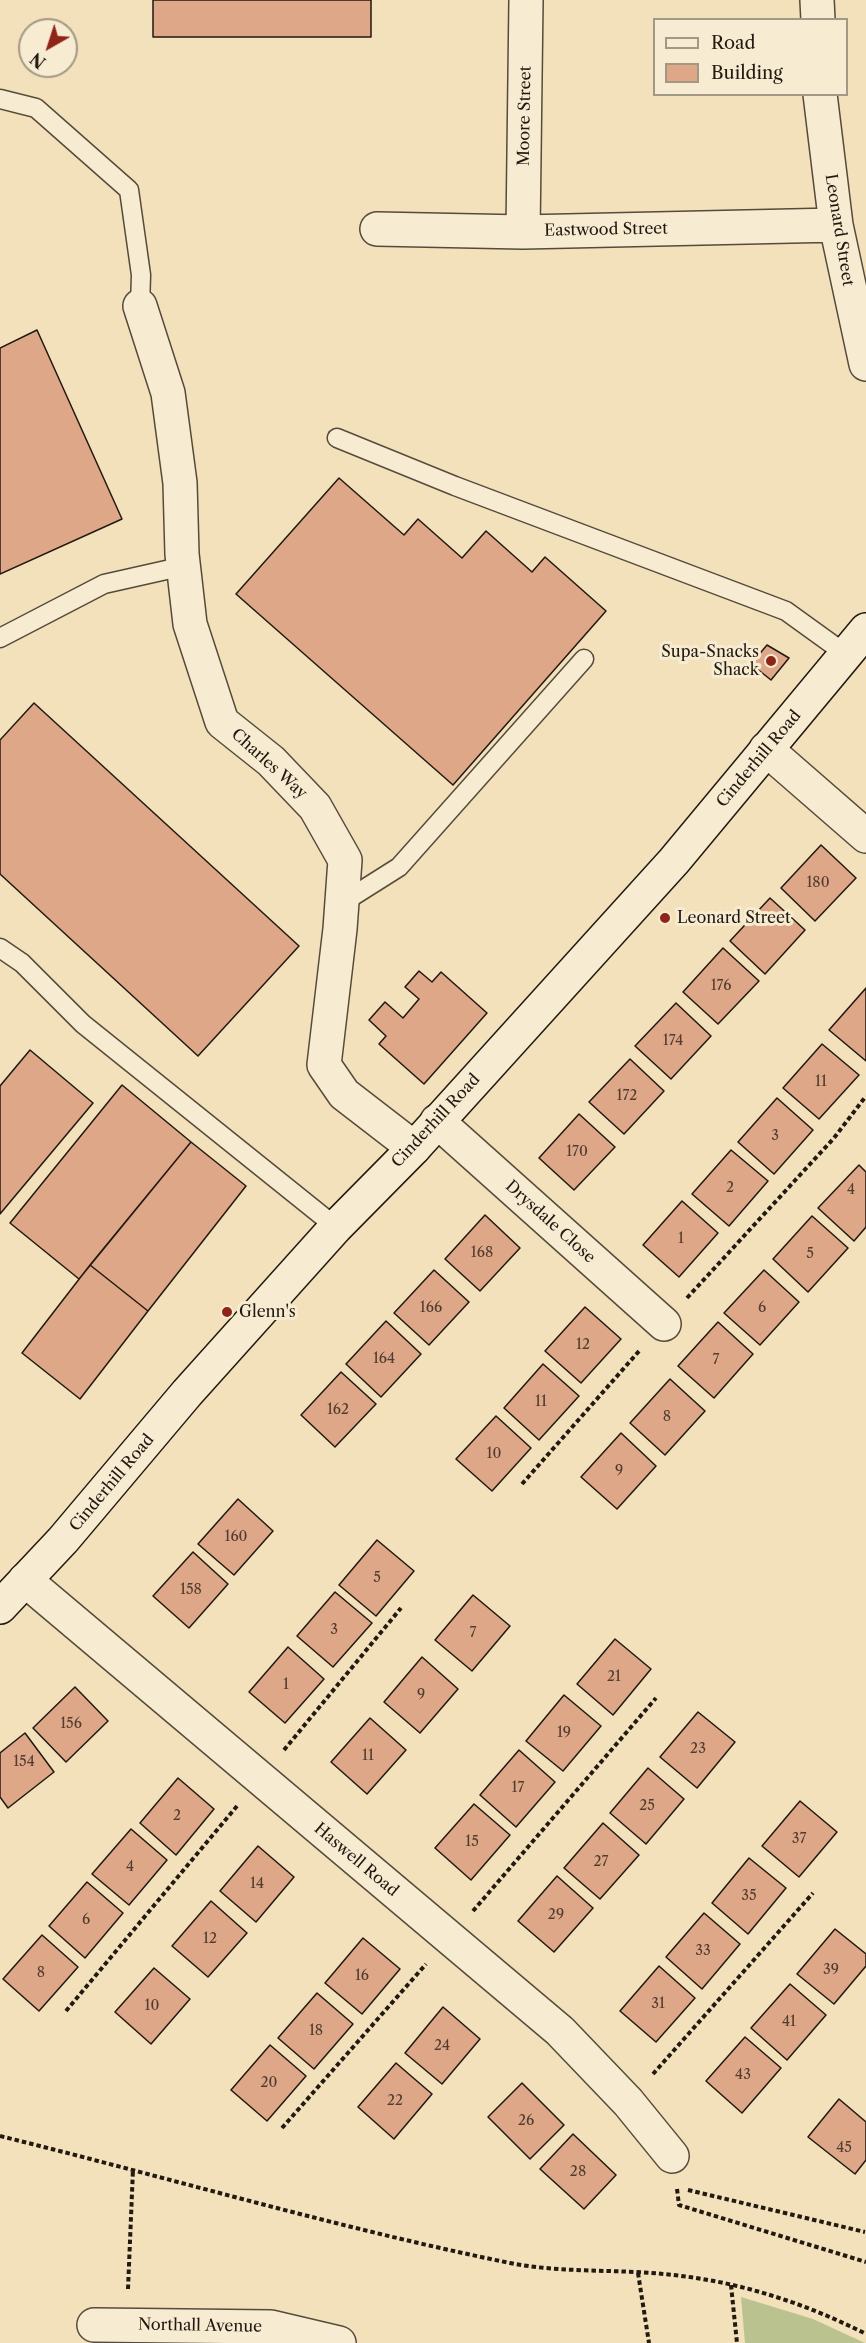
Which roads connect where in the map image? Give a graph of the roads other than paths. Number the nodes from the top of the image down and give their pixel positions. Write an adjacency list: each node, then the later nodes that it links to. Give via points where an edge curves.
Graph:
1 (526, 0): 8 (street, Moore Street)
2 (817, 0): 3 (street)
3 (818, 18)
4 (820, 96): 6 (street, Leonard Street)
5 (0, 99): 9 (lane, via 36,108 129,190 141,275)
6 (836, 225): 8 (street, Eastwood Street); 10 (street, Leonard Street)
7 (377, 229): 8 (street, Eastwood Street)
8 (523, 232)
9 (140, 306): 12 (street, Charles Way, via 168,393 180,483)
10 (866, 364)
11 (337, 438): 14 (lane)
12 (184, 566): 13 (lane, via 104,584); 18 (street, Charles Way, via 190,624 222,722 271,761 315,807 345,860)
13 (0, 638)
14 (857, 642): 16 (street, Cinderhill Road)
15 (584, 659): 18 (lane, via 399,867)
16 (766, 749): 17 (street); 20 (street, Cinderhill Road, via 674,861)
17 (866, 836)
18 (342, 903): 21 (street, Charles Way, via 324,1065 344,1094)
19 (0, 948): 22 (lane, via 22,963 83,1024)
20 (437, 1121): 21 (street, Cinderhill Road); 23 (street, Drysdale Close)
21 (414, 1148): 22 (street, Cinderhill Road)
22 (336, 1227): 24 (street, Cinderhill Road)
23 (664, 1324)
24 (25, 1580): 25 (street, Cinderhill Road); 26 (street, Haswell Road, via 560,2031 628,2102)
25 (0, 1607)
26 (672, 2156)
27 (94, 2325): 28 (street, Northall Avenue, via 271,2327)
28 (339, 2343)

